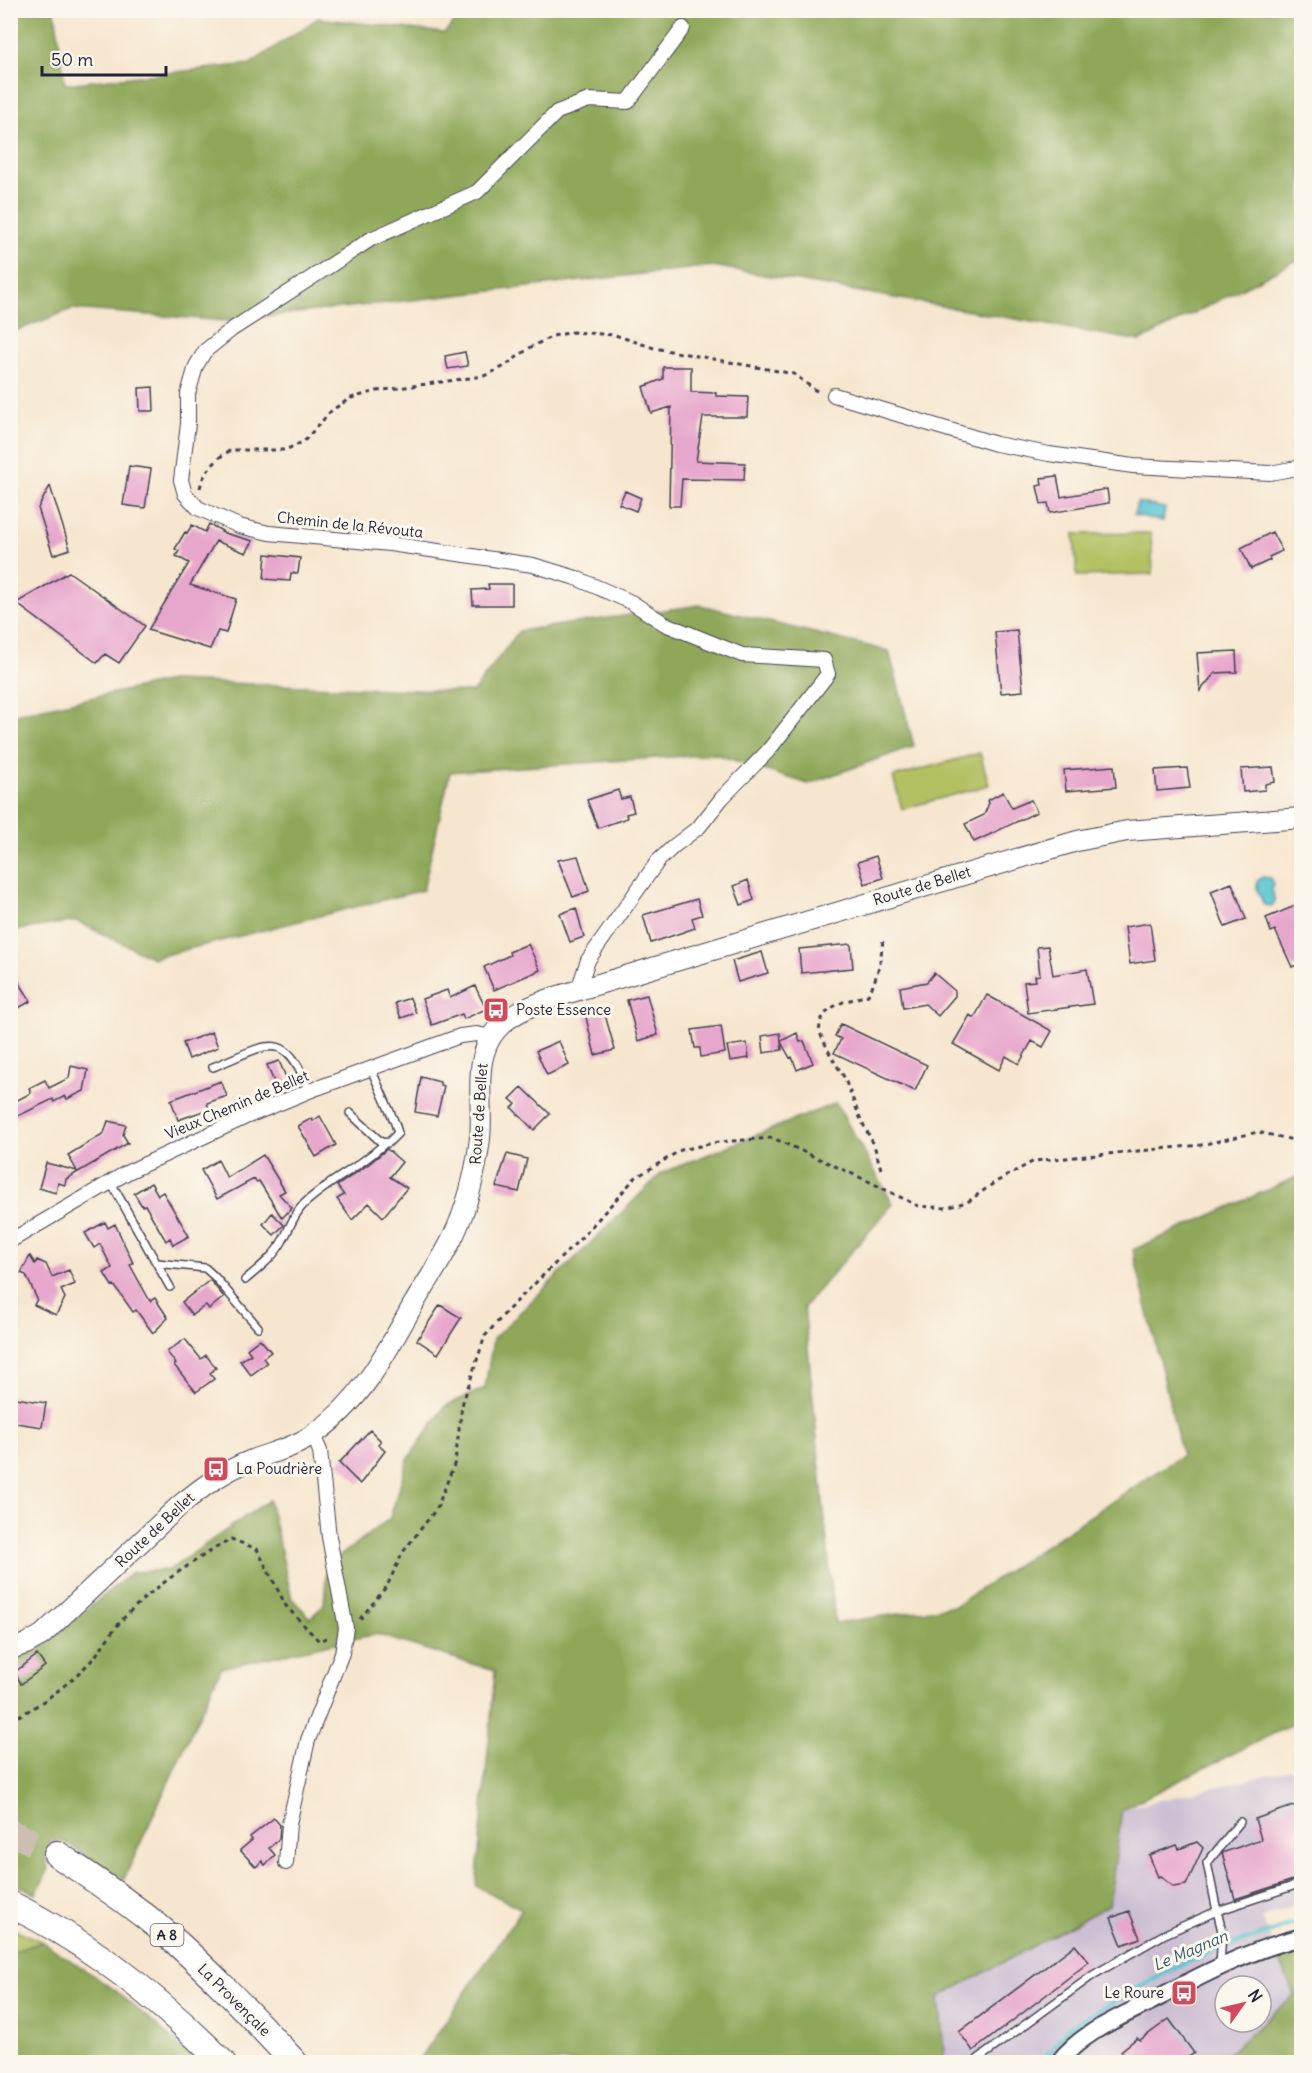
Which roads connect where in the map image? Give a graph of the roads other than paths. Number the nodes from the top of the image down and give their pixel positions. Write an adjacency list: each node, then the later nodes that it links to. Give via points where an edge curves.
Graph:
1 (682, 27): 5 (street, Chemin de la Révouta, via 628,102 589,100 557,112 477,192 371,239 231,330 205,351 188,394 181,480 185,494 198,508 239,526 533,565 576,578 622,598 665,624 742,655 824,660 828,674 768,751 699,827 658,861 588,960)
2 (834, 395): 3 (street, via 996,444 1049,454 1133,466 1247,472 1270,473)
3 (1302, 467)
4 (1302, 818): 5 (main road, Route de Bellet, via 1127,831 1077,841)
5 (578, 990): 6 (main road, Route de Bellet, via 528,1008 506,1020)
6 (491, 1037): 8 (street, Vieux Chemin de Bellet, via 460,1036); 18 (main road, Route de Bellet, via 480,1075 481,1127 474,1173 452,1239 378,1366 338,1416)
7 (213, 1067): 9 (lane, via 261,1048 280,1047 296,1060)
8 (371, 1069): 9 (street, Vieux Chemin de Bellet); 11 (lane, via 398,1133)
9 (309, 1091): 12 (street, Vieux Chemin de Bellet)
10 (350, 1113): 11 (lane)
11 (385, 1143): 15 (lane, via 306,1202 296,1212 271,1257)
12 (110, 1181): 13 (street, Vieux Chemin de Bellet); 14 (lane)
13 (10, 1241)
14 (157, 1263): 16 (lane); 17 (lane, via 205,1268)
15 (245, 1280)
16 (170, 1287)
17 (258, 1327)
18 (313, 1435): 19 (main road, Route de Bellet, via 229,1470 202,1487 42,1635); 22 (street, via 320,1451 329,1537 346,1628 342,1653 308,1740 289,1824)
19 (10, 1649)
20 (1240, 1822): 25 (lane, via 1207,1863)
21 (57, 1854): 30 (highway, La Provençale / A 8, via 169,1936)
22 (286, 1863)
23 (1302, 1883): 25 (lane)
24 (10, 1904): 29 (highway, via 64,1934 129,1980)
25 (1217, 1911): 27 (lane, via 1222,1931); 28 (lane, via 1165,1934 1093,1975)
26 (1302, 1937): 27 (street)
27 (1220, 1963): 31 (street, via 1084,2037)
28 (978, 2059)
29 (222, 2062)
30 (294, 2062)
31 (1059, 2062)

